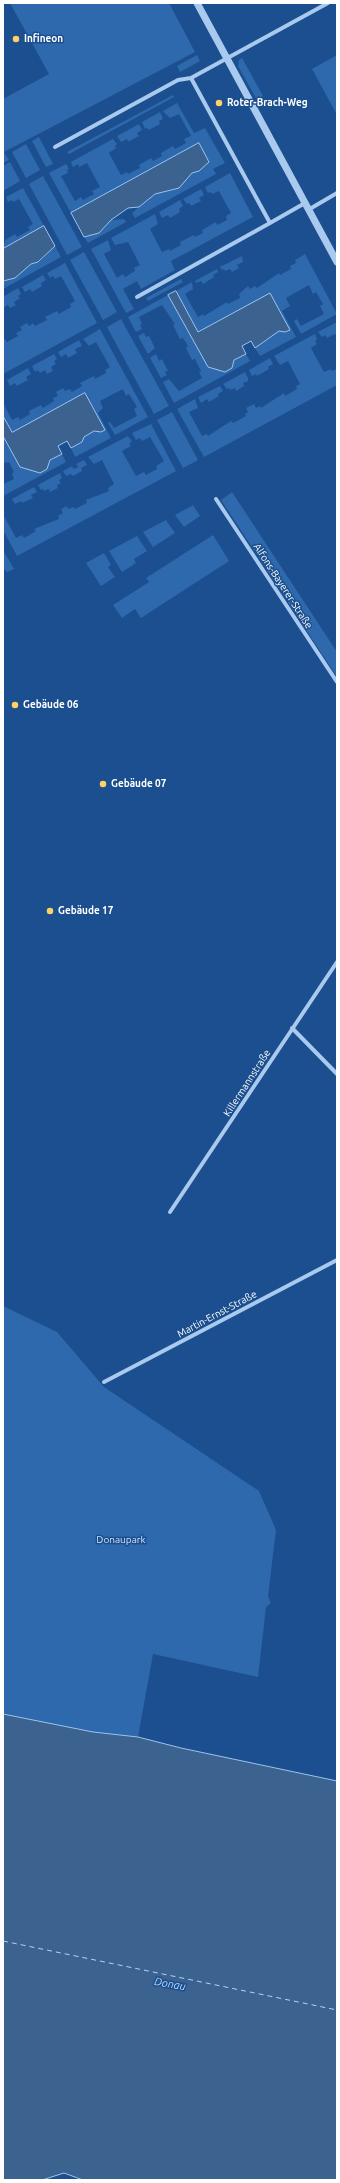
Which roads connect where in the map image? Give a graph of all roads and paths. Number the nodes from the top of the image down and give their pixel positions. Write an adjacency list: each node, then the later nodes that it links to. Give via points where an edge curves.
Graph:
1 (197, 3): 3 (street)
2 (328, 3): 3 (street)
3 (226, 59): 4 (street); 7 (street)
4 (191, 78): 5 (street, via 178,80); 8 (street)
5 (55, 147)
6 (337, 193): 7 (street)
7 (306, 206): 8 (street); 9 (street)
8 (270, 223): 10 (street)
9 (337, 262)
10 (137, 297)
11 (216, 499): 12 (street, Alfons-Bayerer-Straße)
12 (337, 682)
13 (337, 962): 14 (street, Killermannstraße)
14 (292, 1028): 15 (street); 16 (street, Killermannstraße)
15 (337, 1074)
16 (170, 1212)
17 (337, 1260): 18 (street, Martin-Ernst-Straße)
18 (104, 1382)

